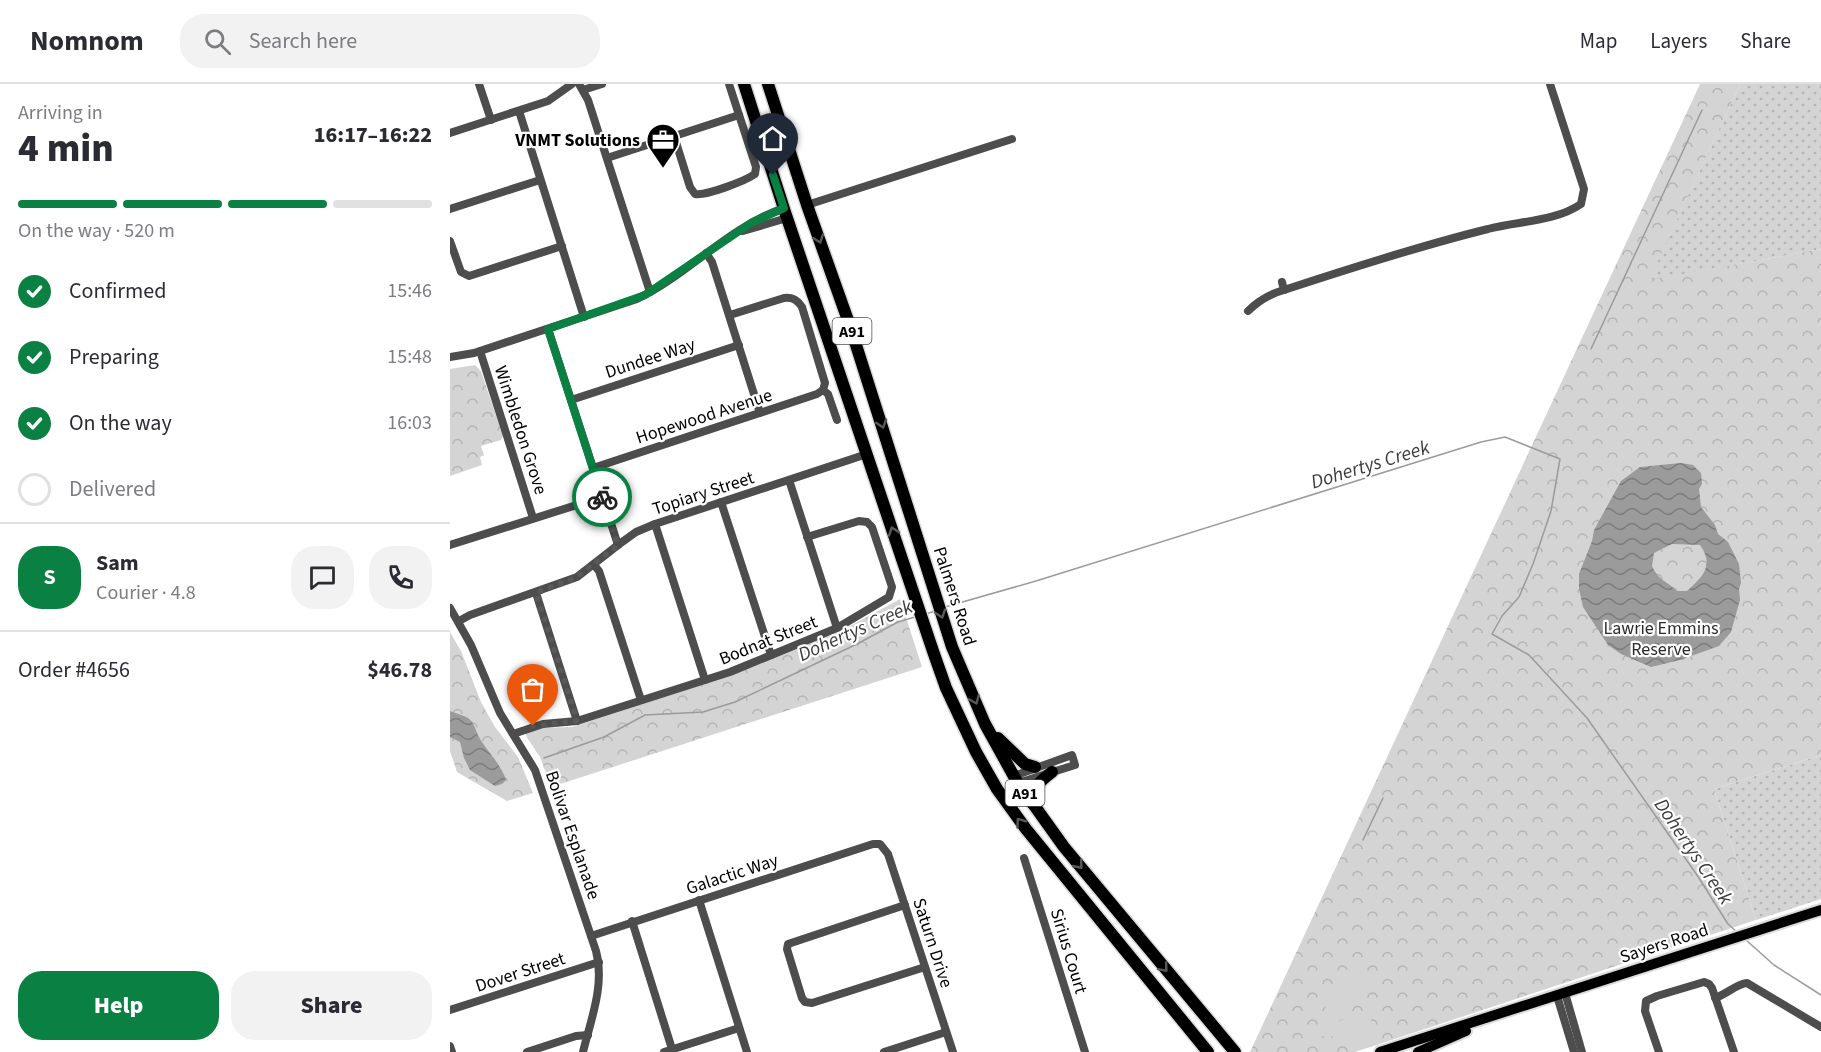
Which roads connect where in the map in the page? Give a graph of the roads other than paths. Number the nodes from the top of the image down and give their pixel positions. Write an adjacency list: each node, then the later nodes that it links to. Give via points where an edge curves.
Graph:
1 (479, 84): 11 (street)
2 (572, 84): 9 (street, via 548,100)
3 (602, 84): 8 (street)
4 (729, 84): 10 (street)
5 (744, 84): 19 (highway, A91)
6 (768, 84): 17 (highway, Palmers Road / A91)
7 (1550, 84): 24 (street, via 1584,189 1581,204 1556,215 1409,247 1283,286)
8 (581, 87): 15 (street)
9 (519, 111): 11 (street); 16 (street)
10 (739, 116): 13 (street); 13 (street, via 755,174 699,195 691,190)
11 (491, 120): 12 (street)
12 (450, 133)
13 (674, 136): 15 (street)
14 (1012, 139): 17 (street)
15 (607, 158): 23 (street)
16 (540, 180): 18 (street); 21 (street)
17 (807, 205): 19 (highway); 54 (highway, Palmers Road / A91, one-way to 54, via 850,326 952,647)
18 (450, 208)
19 (785, 213): 22 (street, via 756,220); 35 (highway, A91)
20 (450, 241): 21 (street, via 461,272 469,276)
21 (562, 246): 26 (street)
22 (706, 253): 23 (street); 25 (street)
23 (650, 292): 26 (street)
24 (1248, 311)
25 (730, 315): 28 (street); 31 (street, via 784,298 798,302 825,383)
26 (584, 317): 27 (street)
27 (548, 329): 29 (street); 32 (street)
28 (739, 345): 32 (street, Dundee Way); 33 (street)
29 (480, 351): 30 (street); 40 (street, Wimbledon Grove)
30 (450, 357)
31 (823, 390): 33 (street, Hopewood Avenue); 34 (street)
32 (571, 400): 36 (street)
33 (760, 413): 36 (street, Hopewood Avenue)
34 (837, 420)
35 (867, 454): 37 (street, Topiary Street); 59 (highway, A91, one-way to 35, via 956,710 934,654)
36 (593, 468): 38 (street)
37 (789, 480): 39 (street, Topiary Street); 42 (street)
38 (602, 497): 40 (street); 44 (street)
39 (721, 502): 41 (street, Topiary Street); 50 (street)
40 (533, 518): 43 (street)
41 (655, 524): 44 (street, Topiary Street); 51 (street)
42 (807, 537): 49 (street); 49 (street, Bodnat Street, via 867,522 892,587 886,600)
43 (450, 545)
44 (618, 545): 45 (street, Topiary Street)
45 (594, 565): 46 (street, Topiary Street, via 577,577); 52 (street)
46 (536, 593): 48 (street, Topiary Street); 53 (street)
47 (450, 608): 48 (street, Bolivar Esplanade)
48 (459, 621): 55 (street, Bolivar Esplanade)
49 (837, 628): 50 (street, Bodnat Street)
50 (771, 655): 51 (street, Bodnat Street)
51 (705, 680): 52 (street, Bodnat Street)
52 (641, 700): 53 (street, Bodnat Street)
53 (577, 721): 55 (street, Bodnat Street, via 543,724)
54 (985, 724): 56 (highway, via 1025,764); 58 (highway, Palmers Road / A91)
55 (513, 734): 67 (street, Bolivar Esplanade, via 539,780)
56 (1035, 767): 57 (street, via 1072,755 1075,765); 58 (street)
57 (1052, 772): 58 (street); 60 (highway, via 1034,789)
58 (1016, 780): 59 (highway); 60 (highway, Palmers Road / A91)
59 (998, 789): 89 (highway, A91, one-way to 59, via 1026,830)
60 (1032, 803): 81 (highway, Palmers Road / A91, one-way to 81, via 1064,847)
61 (883, 845): 63 (street, Galactic Way, via 873,844); 64 (street, Saturn Drive)
62 (1024, 858): 88 (street, Sirius Court)
63 (699, 900): 66 (street, Galactic Way); 76 (street)
64 (905, 905): 69 (street, Saturn Drive); 69 (street, via 790,942 787,949 798,987 803,1000 812,1003)
65 (1821, 910): 70 (main road, Sayers Road)
66 (632, 921): 67 (street, Galactic Way); 80 (street)
67 (591, 936): 68 (street, Bolivar Esplanade)
68 (599, 962): 73 (street, Dover Street); 78 (street, Bolivar Esplanade, via 599,984)
69 (925, 967): 77 (street, Saturn Drive)
70 (1561, 994): 72 (main road, Sayers Road); 74 (street)
71 (1715, 998): 75 (street, via 1747,983); 94 (street, via 1711,986 1704,981 1645,1003); 95 (street)
72 (1518, 1008): 90 (main road, Sayers Road); 91 (main road, Sayers Road)
73 (450, 1010)
74 (1570, 1025): 92 (street); 93 (street)
75 (1821, 1027)
76 (739, 1028): 80 (street); 85 (street)
77 (946, 1032): 86 (street); 87 (street, Saturn Drive)
78 (588, 1035): 83 (street); 84 (street, Bolivar Esplanade)
79 (450, 1046): 82 (street)
80 (668, 1051)
81 (1235, 1051)
82 (452, 1052)
83 (527, 1052)
84 (584, 1052)
85 (747, 1052)
86 (884, 1052)
87 (953, 1052)
88 (1085, 1052)
89 (1208, 1052)
90 (1380, 1052)
91 (1418, 1052)
92 (1574, 1052)
93 (1582, 1052)
94 (1659, 1052)
95 (1734, 1052)

